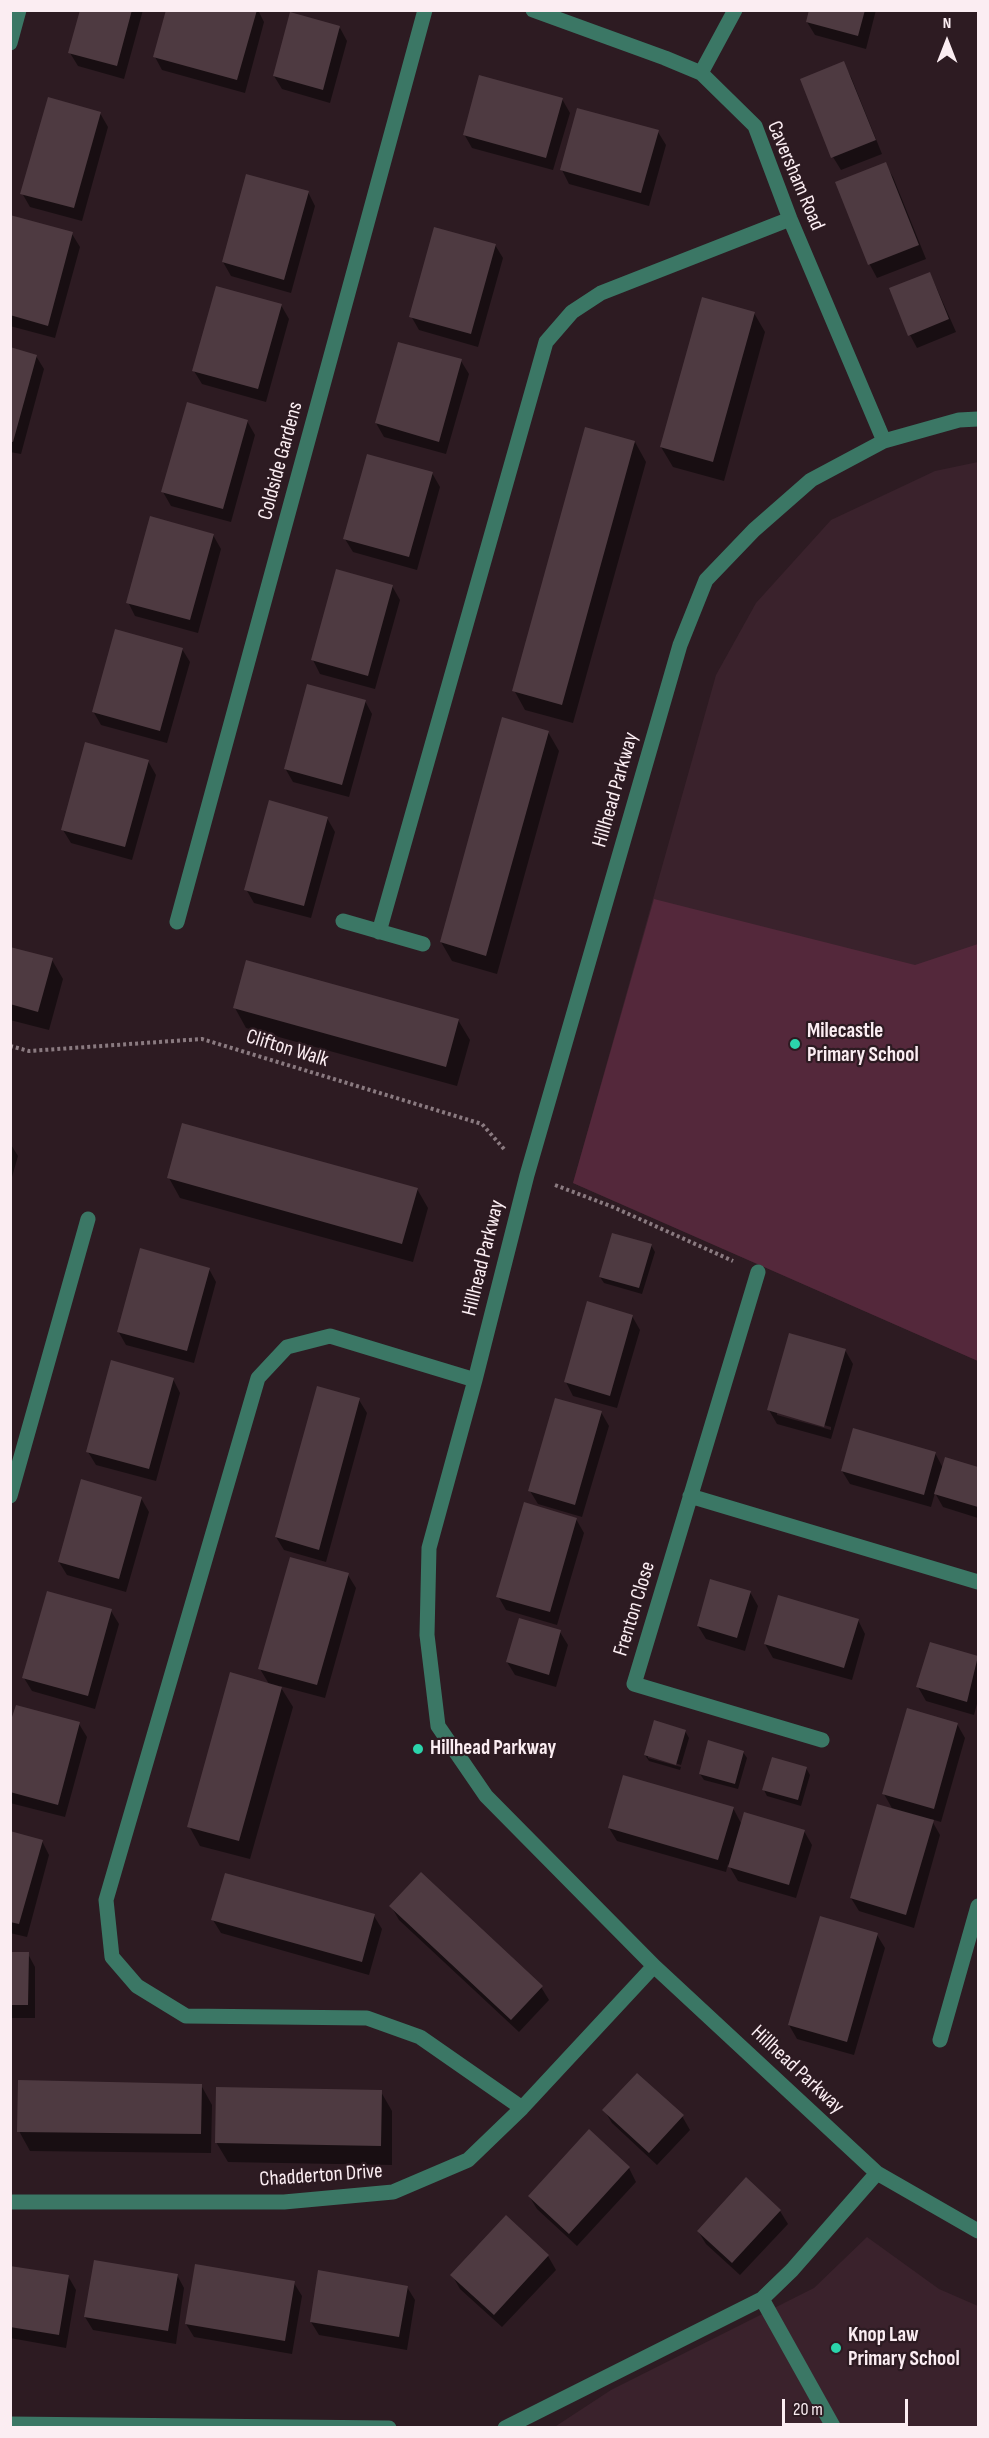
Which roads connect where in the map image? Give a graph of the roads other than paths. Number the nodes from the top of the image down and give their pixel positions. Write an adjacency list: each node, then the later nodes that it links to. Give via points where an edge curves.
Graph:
1 (19, 10): 5 (street)
2 (425, 10): 11 (street, Coldside Gardens)
3 (533, 10): 6 (street, Caversham Road)
4 (735, 10): 6 (street)
5 (10, 43)
6 (700, 73): 7 (street, Caversham Road, via 755,126)
7 (790, 219): 9 (street, Caversham Road); 12 (street, via 601,293 572,312 546,342)
8 (978, 419): 9 (street, Hillhead Parkway, via 959,420)
9 (884, 441): 16 (street, Hillhead Parkway, via 811,480 754,530 706,580 680,645 527,1175)
10 (343, 921): 12 (street)
11 (177, 922)
12 (379, 932): 13 (street)
13 (423, 944)
14 (88, 1219): 17 (street)
15 (758, 1272): 18 (street, Frenton Close)
16 (475, 1380): 22 (street, Hillhead Parkway, via 429,1548 427,1635 438,1726 486,1796); 24 (street, via 330,1336 287,1347 258,1378 106,1900 112,1957 137,1986 186,2016 367,2018 420,2037)
17 (10, 1496)
18 (690, 1496): 19 (street); 20 (street, Frenton Close, via 634,1684)
19 (978, 1582)
20 (822, 1740)
21 (978, 1906): 23 (street)
22 (654, 1966): 24 (street, Chadderton Drive); 25 (street, Hillhead Parkway)
23 (940, 2040)
24 (522, 2108): 26 (street, Chadderton Drive, via 468,2160 393,2192 284,2202)
25 (877, 2173): 27 (street, Hillhead Parkway); 28 (street)
26 (10, 2202)
27 (978, 2231)
28 (762, 2299): 31 (street); 32 (street)
29 (10, 2424): 30 (street)
30 (389, 2427)
31 (505, 2427)
32 (834, 2427)

